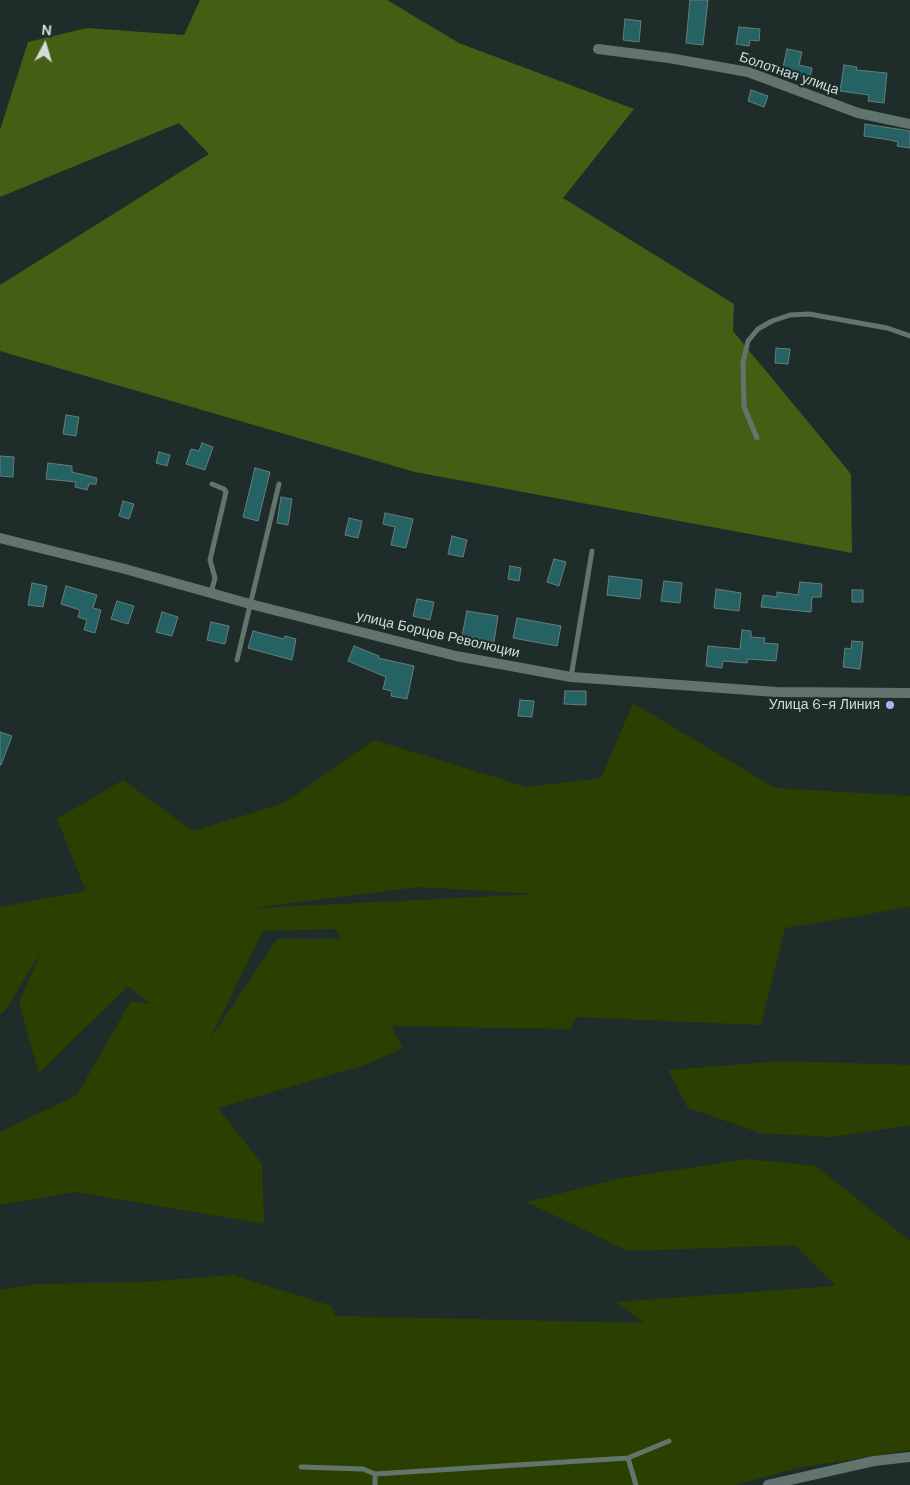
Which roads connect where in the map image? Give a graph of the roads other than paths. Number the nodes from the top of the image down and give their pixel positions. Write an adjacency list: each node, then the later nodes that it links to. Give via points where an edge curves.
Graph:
1 (598, 49): 2 (street, Болотная улица, via 748,72 858,113)
2 (910, 124)
3 (910, 336): 4 (lane, via 887,328 809,314 790,315 758,329 748,341 744,362 744,407)
4 (757, 438)
5 (212, 484): 9 (lane, via 226,492 210,560 215,578)
6 (279, 484): 10 (lane)
7 (0, 538): 9 (street, улица Борцов Революции)
8 (592, 550): 12 (lane)
9 (211, 593): 10 (street, улица Борцов Революции)
10 (250, 604): 11 (lane); 12 (street, улица Борцов Революции, via 456,656)
11 (237, 660)
12 (571, 677): 13 (street, улица Борцов Революции, via 776,692)
13 (910, 693)
14 (669, 1441): 16 (lane)
15 (910, 1457): 21 (street, via 874,1461)
16 (628, 1458): 18 (lane); 20 (lane)
17 (301, 1466): 18 (lane, via 363,1469)
18 (375, 1474): 19 (lane)
19 (375, 1485)
20 (636, 1485)
21 (768, 1485)

